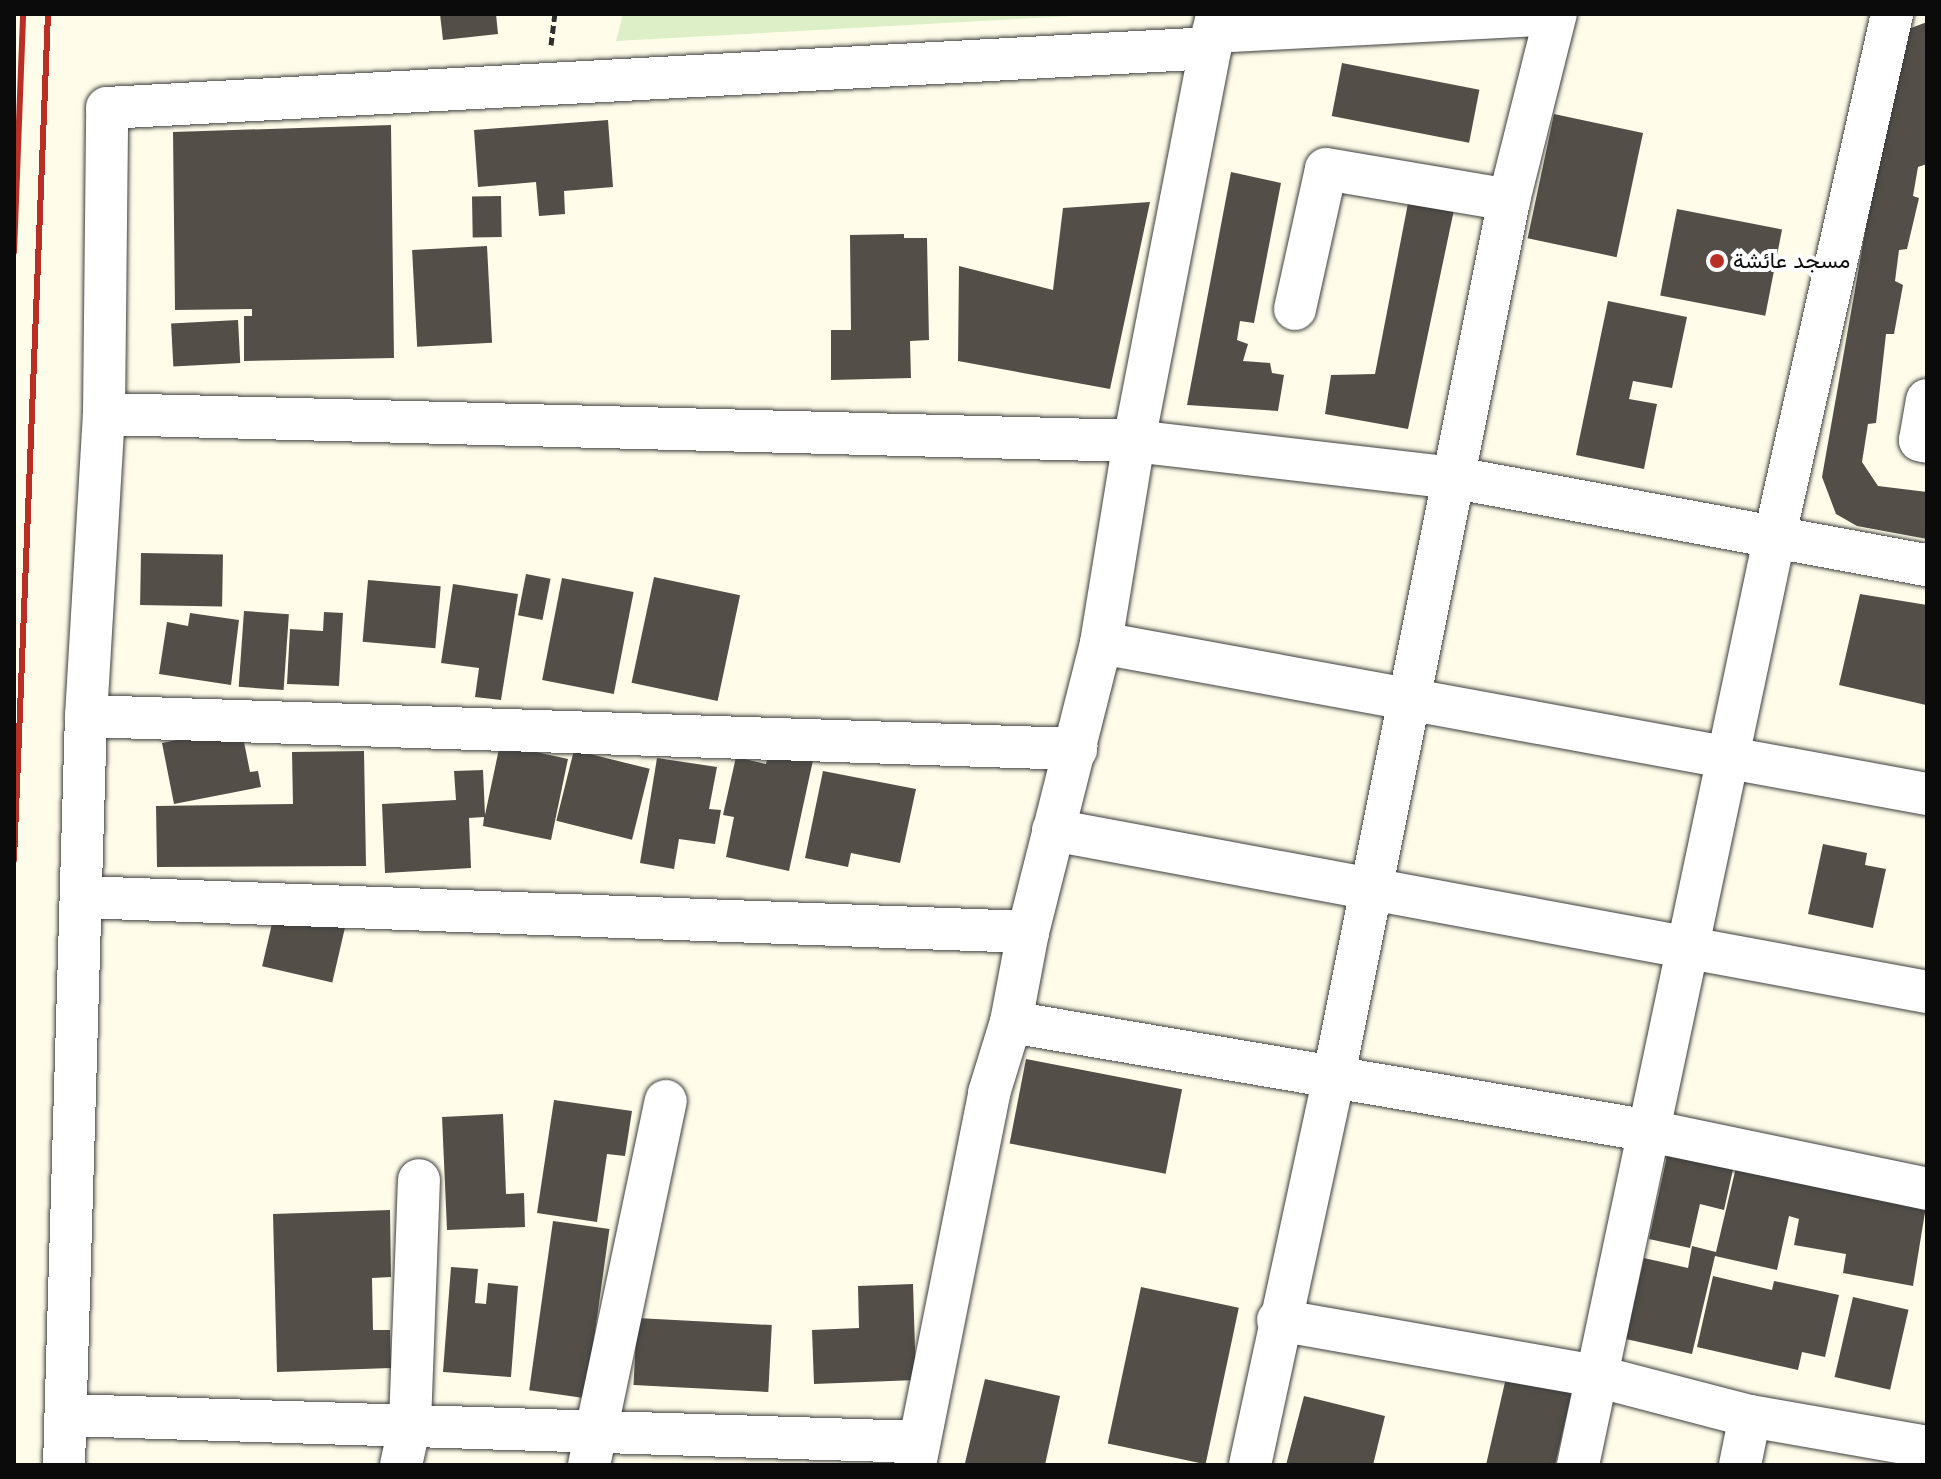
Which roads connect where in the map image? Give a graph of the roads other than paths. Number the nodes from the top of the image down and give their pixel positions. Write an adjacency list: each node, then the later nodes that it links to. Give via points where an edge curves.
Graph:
1 (1892, 14): 11 (street)
2 (1555, 15): 3 (street); 4 (street)
3 (1213, 31): 7 (street, via 107,108); 8 (street)
4 (1509, 200): 5 (street, via 1326,169); 10 (street)
5 (1295, 309)
6 (1927, 400): 9 (street, via 1920,440)
7 (104, 414): 8 (street); 15 (street)
8 (1134, 441): 10 (street); 13 (street)
9 (1927, 442)
10 (1456, 478): 11 (street); 14 (street)
11 (1775, 535): 12 (street); 17 (street)
12 (1927, 565)
13 (1101, 643): 14 (street); 16 (street)
14 (1409, 700): 17 (street); 20 (street)
15 (86, 716): 16 (street); 21 (street)
16 (1076, 749): 19 (street)
17 (1728, 758): 18 (street); 23 (street)
18 (1927, 794)
19 (1053, 830): 20 (street); 22 (street)
20 (1368, 887): 23 (street); 26 (street)
21 (82, 897): 22 (street); 33 (street)
22 (1028, 932): 25 (street)
23 (1688, 944): 24 (street); 28 (street)
24 (1927, 992)
25 (1011, 1022): 26 (street); 38 (street, via 989,1093)
26 (1333, 1080): 28 (street); 31 (street)
27 (666, 1101): 37 (street)
28 (1650, 1131): 30 (street); 32 (street)
29 (419, 1180): 35 (street)
30 (1927, 1189)
31 (1278, 1320): 32 (street); 41 (street)
32 (1596, 1376): 34 (street); 42 (street)
33 (66, 1415): 35 (street); 39 (street)
34 (1750, 1416): 36 (street); 43 (street)
35 (410, 1424): 37 (street); 40 (street)
36 (1927, 1447)
37 (593, 1450): 38 (street)
38 (917, 1453)
39 (64, 1465)
40 (401, 1465)
41 (1250, 1465)
42 (1578, 1465)
43 (1740, 1465)

